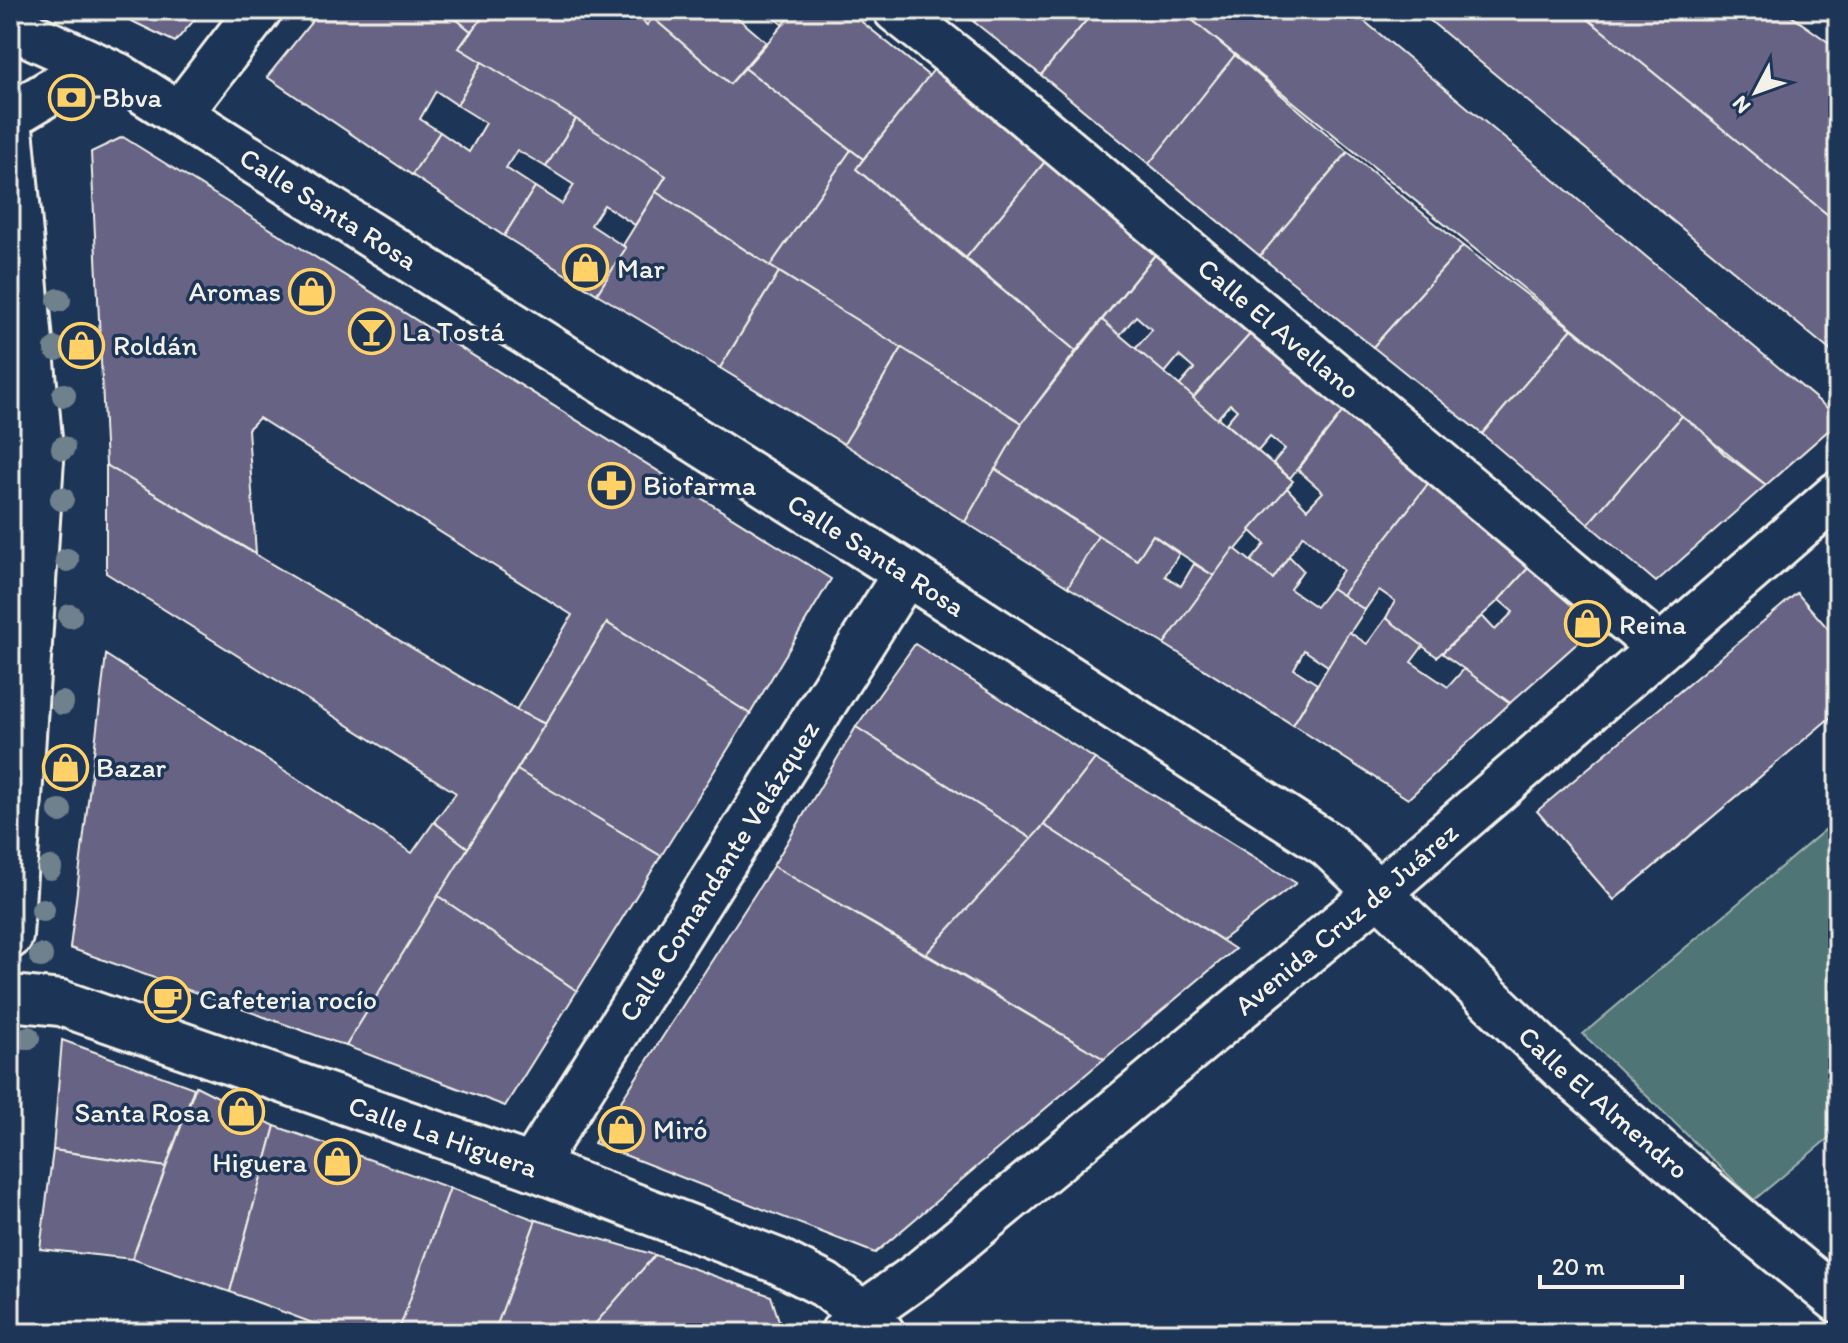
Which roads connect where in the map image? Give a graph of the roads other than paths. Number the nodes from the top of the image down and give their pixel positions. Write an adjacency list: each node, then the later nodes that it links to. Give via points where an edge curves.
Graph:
1 (259, 10): 5 (street)
2 (896, 10): 11 (street, Calle El Avellano)
3 (10, 26): 4 (street, Calle Santa Rosa)
4 (119, 76): 5 (street, Calle Santa Rosa); 6 (street, via 75,77)
5 (180, 113): 10 (street, Calle Santa Rosa)
6 (10, 116)
7 (10, 128): 8 (street)
8 (25, 460): 13 (street)
9 (1838, 494): 11 (street, Avenida Cruz de Juárez)
10 (906, 573): 12 (street, Calle Santa Rosa, via 1328,845); 15 (street, Calle Comandante Velázquez)
11 (1660, 648): 12 (street, Avenida Cruz de Juárez)
12 (1378, 893): 16 (street, Calle El Almendro, via 1561,1067); 17 (street, Avenida Cruz de Juárez, via 918,1275)
13 (10, 936)
14 (10, 998): 15 (street, Calle La Higuera, via 61,1003)
15 (532, 1167): 17 (street, Calle La Higuera, via 778,1261 825,1285)
16 (1838, 1300)
17 (863, 1327)

